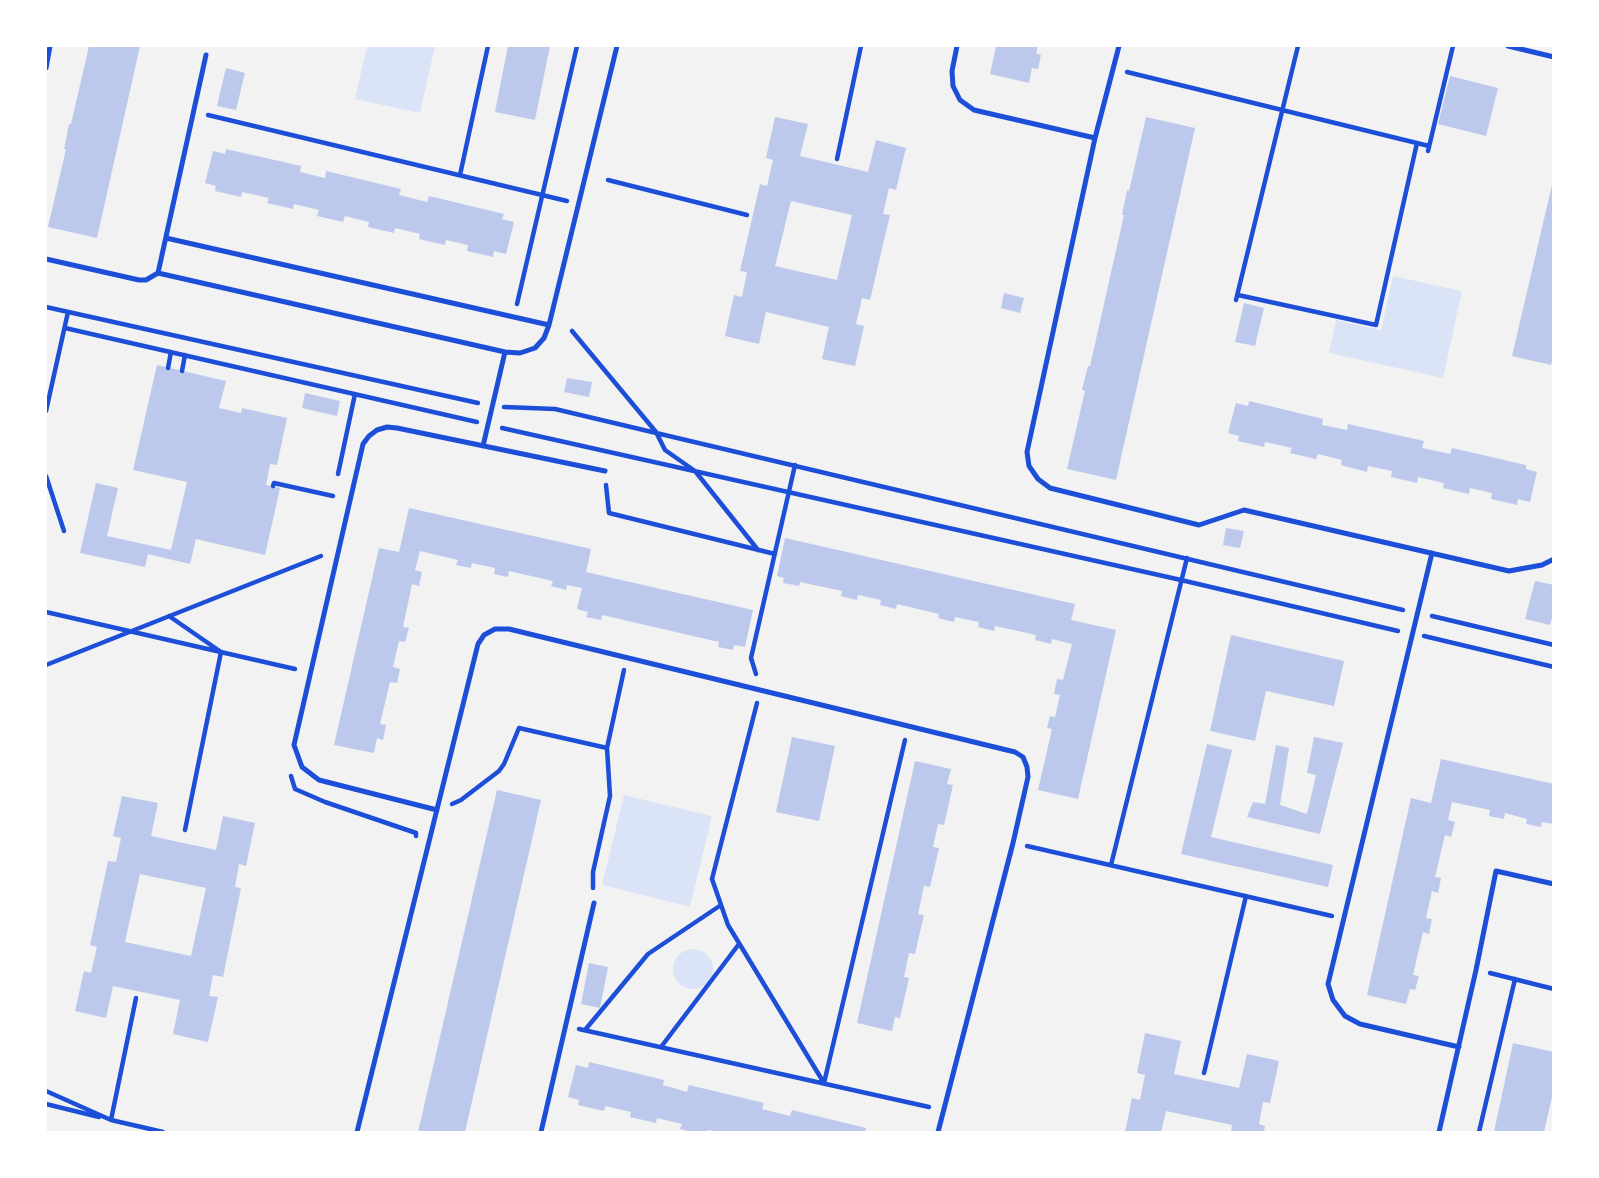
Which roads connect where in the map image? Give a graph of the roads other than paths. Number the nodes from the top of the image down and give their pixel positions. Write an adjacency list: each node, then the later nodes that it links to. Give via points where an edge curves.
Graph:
1 (50, 46): 8 (lane)
2 (617, 46): 13 (lane)
3 (957, 46): 9 (lane, via 953,86 960,100 974,110)
4 (1119, 46): 9 (lane)
5 (1508, 46): 7 (lane)
6 (206, 55): 10 (lane)
7 (1553, 57)
8 (46, 68)
9 (1095, 138): 17 (lane, via 1027,452 1029,466 1038,478 1050,488 1199,525 1244,510)
10 (166, 238): 12 (lane); 13 (lane)
11 (46, 259): 12 (lane, via 139,281)
12 (158, 273): 14 (lane)
13 (549, 326): 14 (lane, via 535,348)
14 (505, 352): 15 (lane)
15 (483, 446): 16 (lane); 19 (lane, via 387,427 363,444 294,744 302,767 319,780)
16 (605, 471)
17 (1432, 553): 18 (lane, via 1509,571); 22 (lane, via 1328,984 1332,1000 1345,1016 1360,1024)
18 (1553, 559)
19 (437, 810): 23 (lane); 25 (lane, via 478,644 495,629 627,657 1023,757 1028,776 1013,843)
20 (1553, 884): 22 (lane, via 1496,871)
21 (594, 903): 24 (lane)
22 (1459, 1047): 26 (lane)
23 (358, 1132)
24 (541, 1132)
25 (938, 1132)
26 (1439, 1132)

